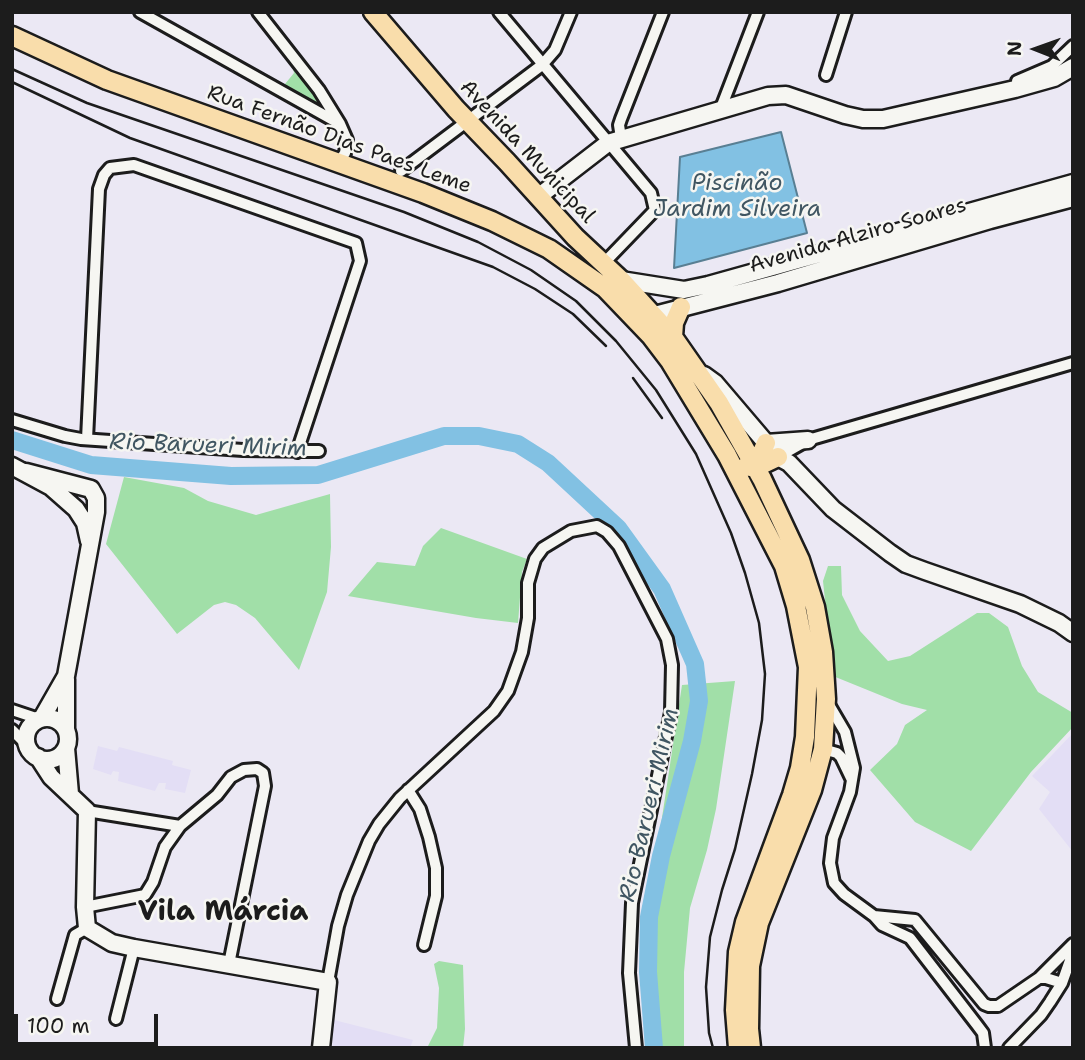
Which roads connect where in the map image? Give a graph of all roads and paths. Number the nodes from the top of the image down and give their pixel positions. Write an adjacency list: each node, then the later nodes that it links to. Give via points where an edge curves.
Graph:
1 (140, 12): 17 (street)
2 (258, 12): 15 (street)
3 (373, 12): 18 (main road, Avenida Municipal)
4 (499, 12): 11 (street)
5 (571, 12): 11 (street, via 555,50)
6 (663, 12): 20 (street)
7 (758, 12): 16 (street)
8 (846, 12): 13 (street)
9 (12, 36): 21 (main road, Rua Fernão Dias Paes Leme, via 107,80)
10 (1073, 46): 14 (street, via 1052,66)
11 (542, 65): 18 (street); 20 (street)
12 (1073, 67): 14 (street, via 1054,78)
13 (825, 75)
14 (996, 93): 16 (street, via 883,119 845,115 786,94)
15 (326, 100): 17 (street, via 321,112); 19 (street)
16 (721, 108): 20 (street)
17 (315, 110): 19 (street)
18 (469, 121): 22 (street); 24 (main road, Avenida Municipal)
19 (340, 124): 21 (street, via 347,140)
20 (614, 140): 24 (street); 25 (street, via 651,192 655,210)
21 (339, 162): 27 (main road, Rua Fernão Dias Paes Leme, via 492,221 549,249)
22 (401, 171)
23 (1069, 194): 26 (street, Avenida Alziro Soares, via 696,288 669,289); 28 (street, Avenida Alziro Soares, via 778,283)
24 (538, 197): 25 (main road, Avenida Municipal)
25 (603, 264): 26 (main road, Avenida Municipal); 27 (main road)
26 (621, 280): 29 (main road, Avenida Municipal)
27 (605, 288): 30 (main road, Rua Fernão Dias Paes Leme)
28 (681, 307): 29 (street, Avenida Alziro Soares); 31 (main road)
29 (655, 316): 30 (street, Avenida Alziro Soares); 31 (main road, Avenida Municipal)
30 (633, 317): 39 (main road, Rua Fernão Dias Paes Leme, via 670,361)
31 (673, 337): 33 (main road, Avenida Municipal)
32 (1073, 363): 36 (street)
33 (698, 372): 40 (street, via 715,383); 41 (main road, Avenida Municipal)
34 (12, 420): 35 (street)
35 (86, 439): 38 (street); 38 (street, via 99,189 110,168 134,165 356,243 360,261)
36 (808, 440): 40 (street); 40 (street, via 799,452)
37 (320, 451): 38 (street)
38 (297, 452)
39 (727, 455): 41 (main road); 45 (main road, Rua Fernão Dias Paes Leme)
40 (781, 461): 41 (main road); 43 (main road); 46 (street, via 833,509 906,564 1020,604); 47 (street, via 825,514 890,564 919,579 1030,617)
41 (755, 468): 43 (main road, Avenida Municipal)
42 (19, 469): 44 (street, via 51,487 76,509); 44 (street, via 91,489 96,512)
43 (765, 486): 45 (main road, Avenida Municipal)
44 (90, 544): 49 (street)
45 (792, 563): 48 (main road); 50 (main road, via 815,607)
46 (1073, 632)
47 (1073, 646)
48 (805, 649): 57 (main road, via 814,665 815,735); 79 (main road, via 805,737 800,768 738,952)
49 (66, 676): 52 (street); 54 (street)
50 (826, 699): 57 (main road); 59 (street, via 845,732 854,768)
51 (12, 710): 52 (street)
52 (41, 719): 54 (street, via 54,719); 55 (street, via 29,728)
53 (12, 730): 55 (street)
54 (66, 730): 56 (street)
55 (26, 744): 58 (street)
56 (66, 748): 58 (street, via 51,759); 61 (street)
57 (823, 749): 59 (street, via 841,757); 80 (main road, via 812,790 759,923 750,966)
58 (38, 757): 61 (street)
59 (852, 781): 65 (street, via 833,838 831,873 844,894)
60 (408, 790): 68 (street, via 420,809 436,868 436,896); 73 (street, via 388,811 365,850 338,926); 78 (street, via 494,711 508,691 522,652 528,583 543,548 587,526 607,532 619,546 667,639 672,665 671,712 631,910 629,973)
61 (70, 794): 62 (street)
62 (86, 811): 63 (street); 64 (street)
63 (180, 826): 64 (street, via 165,847 145,895); 71 (street, via 231,777 244,770 263,773)
64 (85, 907): 66 (street)
65 (874, 916): 72 (street, via 915,920 989,1006 998,1006); 81 (street, via 882,925 910,938 982,1033)
66 (87, 928): 69 (street, via 112,943); 75 (street, via 75,935)
67 (1073, 944): 72 (street)
68 (424, 945)
69 (134, 948): 71 (street); 76 (street)
70 (1073, 952): 74 (street)
71 (229, 964): 73 (street)
72 (1039, 978): 74 (street)
73 (328, 982): 77 (street)
74 (1062, 983): 82 (street, via 1041,1015)
75 (57, 999)
76 (116, 1019)
77 (321, 1048)
78 (636, 1048)
79 (738, 1048)
80 (751, 1048)
81 (985, 1048)
82 (1009, 1048)

